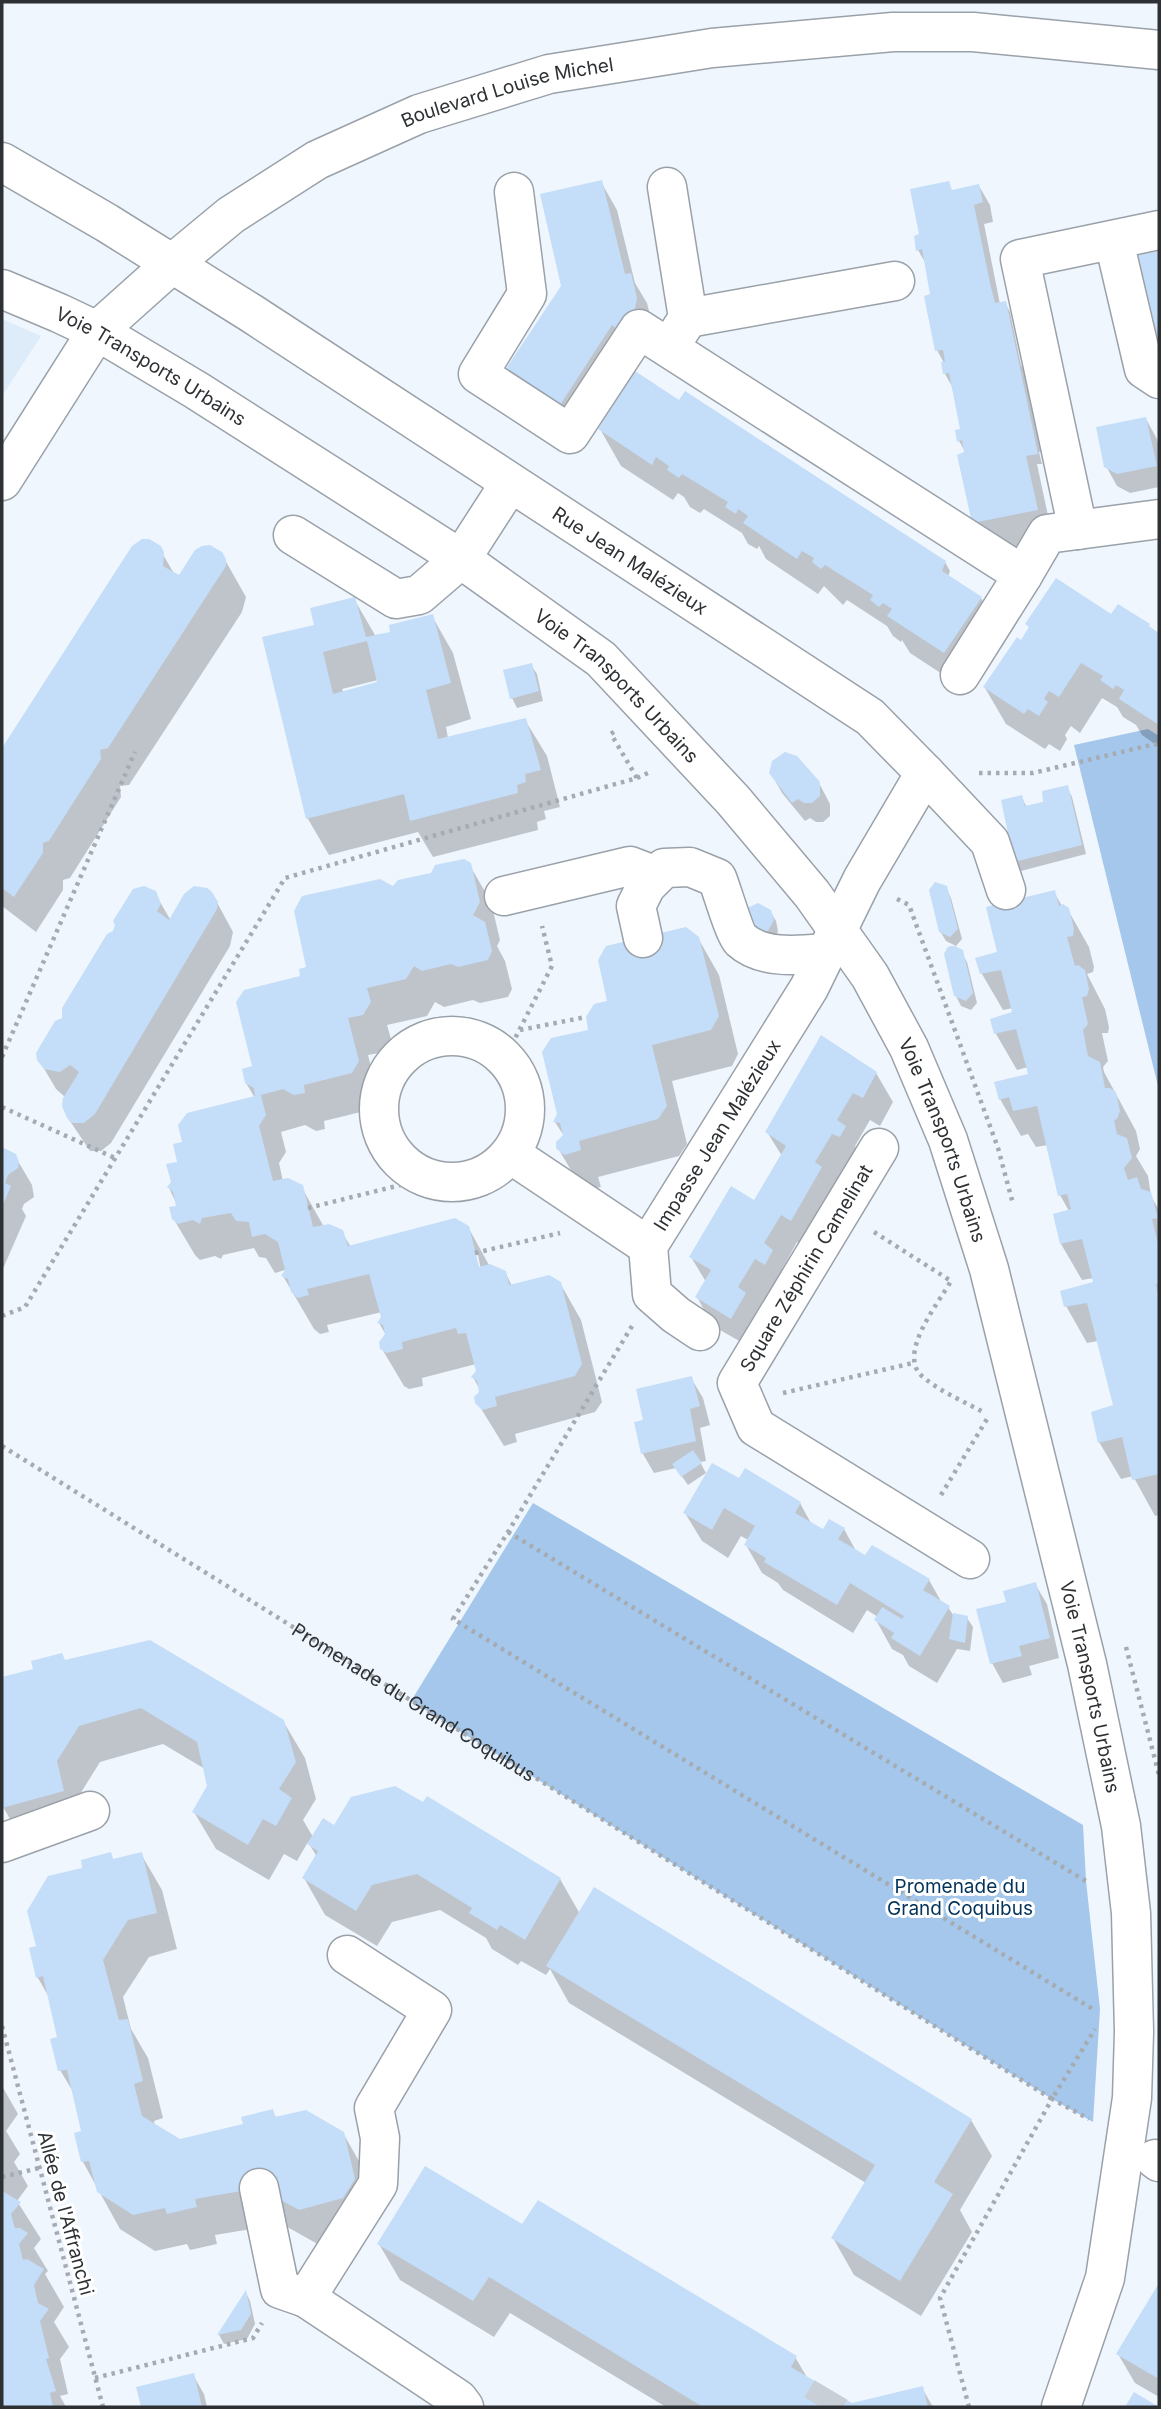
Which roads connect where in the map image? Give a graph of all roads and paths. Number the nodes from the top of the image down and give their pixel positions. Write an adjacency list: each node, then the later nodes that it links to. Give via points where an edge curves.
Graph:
1 (1159, 50): 7 (street, Boulevard Louise Michel, via 973,32 892,32 712,48 549,75 419,114 317,160 232,215)
2 (2, 162): 7 (street, Rue Jean Malézieux)
3 (667, 187): 11 (street)
4 (514, 192): 11 (street, via 527,294 478,374 570,434 639,329)
5 (1159, 230): 6 (street)
6 (1114, 241): 12 (street, via 1144,369); 16 (street, via 1020,259)
7 (173, 263): 10 (street, Boulevard Louise Michel); 14 (street, Rue Jean Malézieux)
8 (895, 281): 11 (street)
9 (2, 289): 10 (street, Voie Transports Urbains)
10 (97, 331): 13 (street, Boulevard Louise Michel); 18 (street, Voie Transports Urbains)
11 (678, 333): 19 (street)
12 (1159, 379)
13 (2, 481)
14 (510, 482): 18 (street); 25 (street, Rue Jean Malézieux, via 870,717)
15 (1159, 519): 16 (street)
16 (1078, 530): 19 (street, via 1047,534)
17 (293, 535): 18 (street, via 396,599 419,595)
18 (461, 559): 21 (street, Voie Transports Urbains, via 601,659)
19 (1023, 575): 20 (street)
20 (960, 675)
21 (644, 703): 26 (path, via 611,734); 31 (street, Voie Transports Urbains, via 812,894)
22 (1159, 747): 25 (path, via 1154,744 1033,773)
23 (135, 752): 34 (path)
24 (650, 772): 26 (path)
25 (925, 772): 28 (street, Rue Jean Malézieux, via 989,842); 31 (street)
26 (637, 778): 38 (path, via 285,878)
27 (656, 876): 29 (street, via 630,866); 30 (street, via 636,905); 31 (street, via 664,868 690,867 717,878 740,939 761,951 797,955)
28 (1006, 890)
29 (519, 893): 33 (path, via 552,966)
30 (643, 937)
31 (832, 941): 43 (street, Impasse Jean Malézieux, via 808,988); 56 (street, Voie Transports Urbains, via 870,976 909,1048 948,1140 989,1269 1087,1664 1121,1826)
32 (586, 1017): 33 (path)
33 (512, 1045): 37 (street, via 527,1116); 39 (street, via 436,1035 408,1048 383,1080 377,1120 394,1156)
34 (2, 1057)
35 (2, 1107): 38 (path)
36 (879, 1148): 41 (street, Square Zéphirin Camelinat)
37 (512, 1155): 39 (street, via 497,1170 469,1182); 42 (street)
38 (115, 1158): 46 (path, via 25,1307)
39 (425, 1179): 40 (path)
40 (308, 1208)
41 (841, 1210): 48 (path, via 951,1281 914,1346); 49 (street, Square Zéphirin Camelinat, via 737,1383)
42 (611, 1221): 43 (street); 44 (path)
43 (649, 1246): 45 (street, Impasse Jean Malézieux)
44 (475, 1253)
45 (652, 1294): 47 (street); 52 (path)
46 (2, 1316)
47 (700, 1331)
48 (913, 1363): 49 (path); 51 (path, via 922,1377 989,1415)
49 (745, 1402): 51 (street, Square Zéphirin Camelinat, via 756,1427)
50 (2, 1447): 61 (path, Promenade du Grand Coquibus)
51 (921, 1528): 53 (street, Square Zéphirin Camelinat)
52 (509, 1532): 56 (path, via 1086,1881); 58 (path, via 453,1619)
53 (970, 1559)
54 (90, 1811): 55 (street)
55 (2, 1843)
56 (1131, 1913): 71 (street, Voie Transports Urbains, via 1132,2098 1105,2278)
57 (347, 1955): 66 (street, via 432,2010 374,2108 380,2138 378,2184)
58 (1097, 2011)
59 (2, 2026): 63 (path, Allée de l'Affranchi)
60 (1096, 2026): 61 (path)
61 (1052, 2099): 62 (path, Promenade du Grand Coquibus); 70 (path, via 940,2298)
62 (1093, 2122)
63 (39, 2168): 64 (path); 67 (path, Allée de l'Affranchi)
64 (2, 2177)
65 (259, 2188): 66 (street)
66 (293, 2293): 67 (path, via 253,2338); 69 (street)
67 (95, 2378): 68 (path, Allée de l'Affranchi)
68 (103, 2407)
69 (464, 2407)
70 (969, 2407)
71 (1061, 2407)

